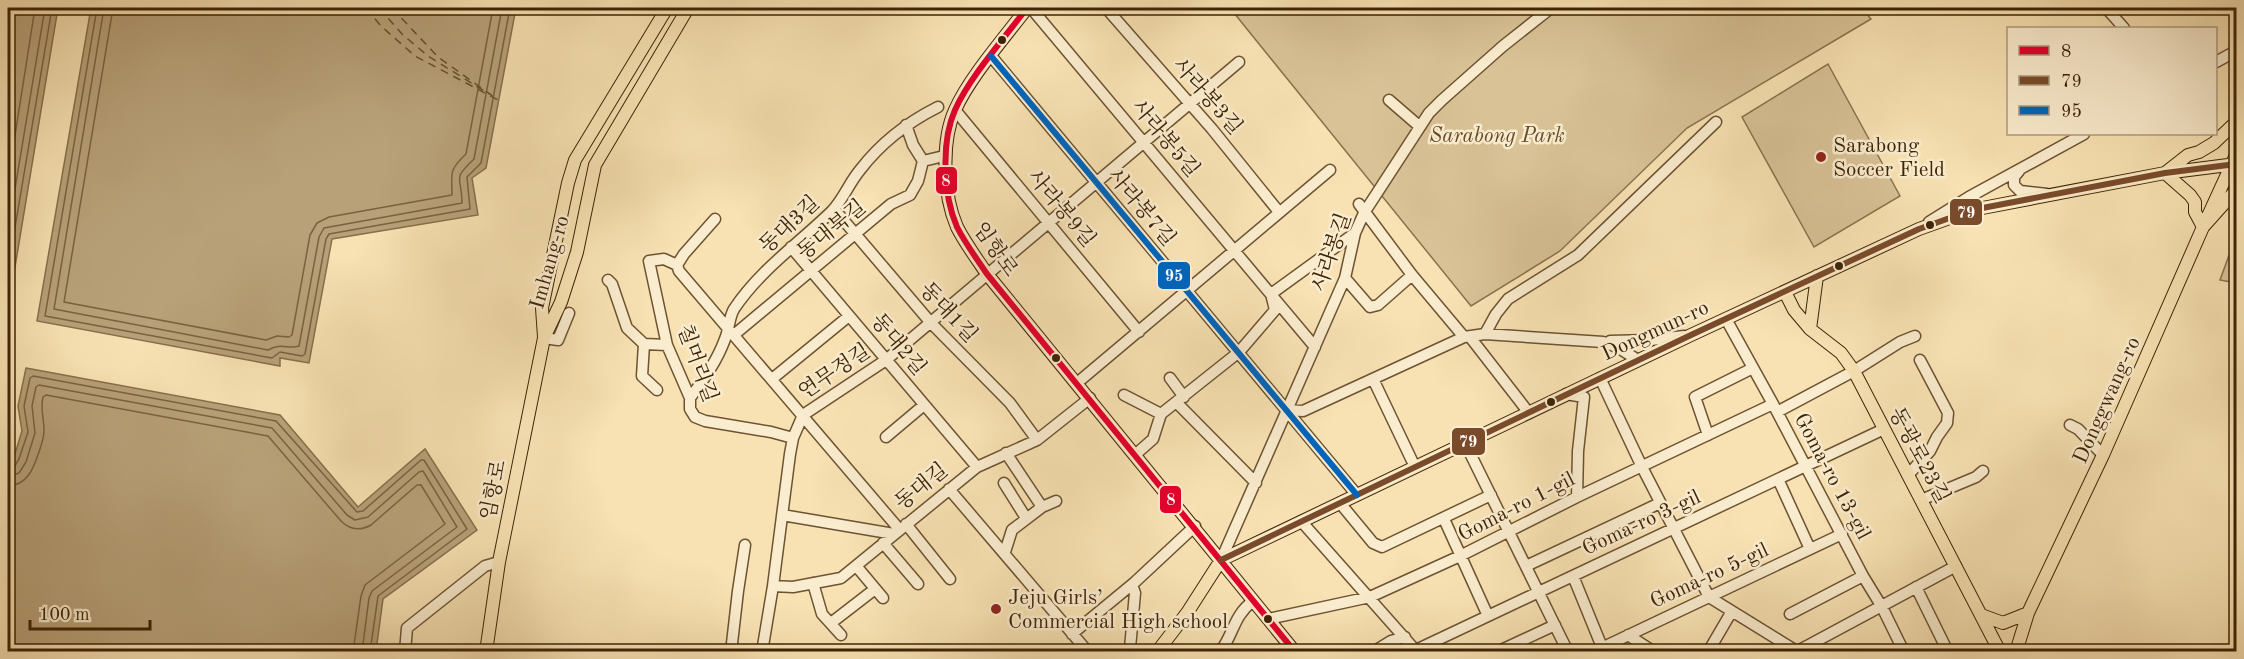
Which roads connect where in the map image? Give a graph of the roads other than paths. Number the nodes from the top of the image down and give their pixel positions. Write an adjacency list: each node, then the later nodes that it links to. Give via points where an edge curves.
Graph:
1 (667, 8): 64 (main road, Imhang-ro, via 575,160 542,308)
2 (688, 8): 64 (main road, Imhang-ro, via 595,165 577,252)
3 (1027, 8): 10 (main road, 임항로)
4 (1031, 8): 22 (street, 사라봉5길)
5 (1106, 8): 14 (street, 사라봉3길)
6 (1551, 8): 20 (street, 사라봉길, via 1442,100)
7 (2106, 8): 8 (street)
8 (2123, 27)
9 (2236, 51): 11 (street)
10 (991, 56): 16 (main road, 임항로); 29 (street, 사라봉7길)
11 (2217, 61)
12 (1239, 62): 14 (street, 연무정길)
13 (1389, 100): 20 (street)
14 (1189, 104): 22 (street, 연무정길); 34 (street, 사라봉3길)
15 (938, 107): 19 (street, 동대3길)
16 (955, 110): 23 (main road, 임항로); 36 (street, 사라봉9길)
17 (1716, 122): 60 (street, via 1578,255 1508,299)
18 (2236, 122): 28 (main road, via 2214,143 2188,155)
19 (906, 126): 24 (street); 33 (street, 동대3길, via 877,150)
20 (1419, 126): 32 (street, 사라봉길)
21 (2082, 135): 27 (street)
22 (1144, 142): 29 (street, 연무정길); 42 (street, 사라봉5길)
23 (944, 156): 24 (street); 45 (main road, 임항로, via 957,226)
24 (923, 161): 40 (street, 동대북길, via 910,195 891,204)
25 (2235, 161): 28 (main road, Dongmun-ro); 37 (main road, Donggwang-ro)
26 (1330, 170): 34 (street)
27 (2019, 170): 31 (street, via 2014,185 2020,191); 38 (street)
28 (2165, 173): 31 (main road, Dongmun-ro); 37 (main road, via 2195,202 2195,212)
29 (1096, 182): 36 (street, 연무정길); 50 (street, 사라봉7길)
30 (2236, 190): 37 (main road)
31 (2052, 195): 38 (main road, Dongmun-ro, via 1972,210)
32 (1361, 208): 39 (street, 사라봉길); 46 (street)
33 (834, 209): 40 (street, 동대1길); 41 (street, 동대3길)
34 (1279, 212): 42 (street)
35 (715, 219): 43 (street)
36 (1049, 223): 45 (street, 연무정길); 59 (street, 사라봉9길)
37 (2203, 227): 101 (main road, Donggwang-ro)
38 (1919, 229): 47 (main road, Dongmun-ro)
39 (1355, 233): 48 (street, 사라봉길); 52 (street)
40 (856, 235): 44 (street, 동대북길); 56 (street, 동대1길)
41 (791, 247): 44 (street, 동대2길); 58 (street, 동대3길, via 732,312)
42 (1235, 251): 50 (street); 52 (street, 사라봉5길)
43 (677, 265): 58 (street); 67 (street, 칠머리길, via 664,259 649,261)
44 (811, 271): 54 (street, 동대2길); 58 (street, 동대북길)
45 (987, 274): 56 (street, 연무정길); 79 (main road, 임항로)
46 (1412, 275): 48 (street, via 1378,305 1370,306); 63 (street)
47 (1817, 276): 51 (main road, Dongmun-ro); 57 (main road)
48 (1345, 278): 68 (street, 사라봉길)
49 (608, 280): 66 (street, via 627,328)
50 (1188, 291): 59 (street); 69 (street, 사라봉7길)
51 (1785, 292): 55 (main road, Dongmun-ro); 57 (main road, 동광로23길)
52 (1271, 294): 68 (street, 사라봉5길); 69 (street, via 1275,310)
53 (569, 313): 64 (street, via 558,340)
54 (849, 316): 70 (street, 동대2길); 77 (street)
55 (1726, 319): 61 (main road, Dongmun-ro); 73 (street, Goma-ro 13-gil)
56 (931, 323): 70 (street, 연무정길); 97 (street, 동대1길, via 1010,404)
57 (1810, 328): 74 (main road, 동광로23길, via 1841,353)
58 (732, 331): 77 (street); 83 (street, 동대3길, via 710,372)
59 (1139, 332): 79 (street)
60 (1485, 334): 63 (street); 65 (street)
61 (1690, 335): 65 (street); 71 (main road, Dongmun-ro)
62 (1915, 336): 74 (street, Goma-ro 1-gil)
63 (1467, 337): 78 (street); 89 (street)
64 (544, 338): 135 (main road, 임항로)
65 (1603, 342): 71 (street)
66 (644, 344): 67 (street); 80 (street, via 642,376)
67 (667, 345): 83 (street, 칠머리길)
68 (1315, 347): 88 (street, 사라봉길)
69 (1239, 352): 85 (street); 88 (street, 사라봉7길)
70 (886, 360): 86 (street, 동대2길); 91 (street, 연무정길)
71 (1638, 360): 76 (main road, Dongmun-ro)
72 (1920, 360): 107 (street, via 1948,412 1947,423 1930,451)
73 (1753, 368): 87 (street, Goma-ro 13-gil); 94 (street, via 1695,397)
74 (1854, 371): 87 (street, Goma-ro 1-gil); 93 (main road, 동광로23길)
75 (1170, 378): 85 (street)
76 (1600, 378): 81 (main road, Dongmun-ro); 102 (street)
77 (772, 379): 91 (street)
78 (1373, 379): 88 (street, via 1303,411); 104 (street)
79 (1077, 383): 84 (main road, 임항로)
80 (657, 390)
81 (1566, 394): 89 (main road, Dongmun-ro); 114 (street, via 1584,397)
82 (1124, 395): 90 (street)
83 (690, 398): 96 (street, 칠머리길, via 690,409 705,422)
84 (1090, 398): 97 (street, 동대길); 100 (main road, 임항로)
85 (1180, 400): 90 (street); 110 (street)
86 (924, 405): 95 (street); 103 (street, 동대2길)
87 (1775, 408): 94 (street, Goma-ro 1-gil); 105 (street, Goma-ro 13-gil)
88 (1287, 410): 110 (street, 사라봉길); 112 (street, 사라봉7길)
89 (1529, 413): 98 (main road, Dongmun-ro)
90 (1161, 414): 100 (street, via 1153,439)
91 (803, 415): 96 (street, 연무정길); 125 (street)
92 (2070, 425): 101 (street)
93 (1884, 429): 105 (street, Goma-ro 3-gil); 107 (main road, 동광로23길)
94 (1708, 435): 102 (street, Goma-ro 1-gil)
95 (886, 437)
96 (794, 438): 120 (street, 연무정길)
97 (1037, 440): 99 (street, 동대길)
98 (1465, 443): 104 (main road, Dongmun-ro); 113 (street)
99 (1006, 453): 103 (street, 동대길); 119 (street)
100 (1136, 454): 124 (main road, 임항로)
101 (2103, 455): 153 (main road, Donggwang-ro)
102 (1642, 466): 114 (street, Goma-ro 1-gil); 118 (street)
103 (977, 467): 111 (street, 동대길)
104 (1415, 467): 112 (main road, Dongmun-ro)
105 (1805, 467): 108 (street, Goma-ro 3-gil); 128 (street, Goma-ro 13-gil)
106 (1983, 471): 115 (street)
107 (1908, 475): 115 (main road, 동광로23길)
108 (1778, 479): 126 (street, Goma-ro 3-gil); 131 (street)
109 (1004, 483): 121 (street)
110 (1256, 483): 134 (street, 사라봉길)
111 (949, 489): 125 (street, 동대길); 132 (street)
112 (1357, 495): 117 (main road, Dongmun-ro)
113 (1491, 495): 122 (street); 127 (street)
114 (1577, 497): 127 (street, Goma-ro 1-gil)
115 (1921, 500): 137 (main road, 동광로23길)
116 (1056, 501): 119 (street)
117 (1340, 503): 122 (street, via 1373,543 1382,547); 123 (main road, Dongmun-ro)
118 (1660, 503): 126 (street); 136 (street)
119 (1042, 507): 121 (street)
120 (782, 515): 125 (street); 145 (street, 연무정길)
121 (1026, 518): 132 (street, via 1012,530)
122 (1444, 519): 133 (street)
123 (1301, 521): 134 (main road, Dongmun-ro); 148 (street)
124 (1195, 526): 134 (main road, 임항로); 144 (street)
125 (900, 529): 129 (street, 동대길); 141 (street)
126 (1673, 529): 139 (street, Goma-ro 3-gil); 149 (street)
127 (1509, 530): 133 (street, Goma-ro 1-gil); 136 (street)
128 (1842, 534): 131 (street, Goma-ro 5-gil); 140 (street, Goma-ro 13-gil)
129 (883, 543): 138 (street, 동대길); 143 (street)
130 (745, 545): 167 (street)
131 (1810, 549): 149 (street, Goma-ro 5-gil)
132 (1005, 552): 160 (street)
133 (1460, 556): 148 (street, Goma-ro 1-gil); 156 (street)
134 (1221, 560): 150 (main road, 임항로); 171 (main road)
135 (499, 562): 165 (street, via 485,566 407,628); 166 (main road, 임항로)
136 (1526, 566): 147 (street)
137 (1956, 566): 146 (street); 155 (main road, 동광로23길)
138 (857, 567): 142 (street, 동대길, via 841,578); 158 (street, via 879,593)
139 (1573, 576): 147 (street, Goma-ro 3-gil); 164 (street)
140 (1863, 576): 151 (street, Goma-ro 13-gil); 154 (street)
141 (950, 579)
142 (813, 583): 145 (street, 동대길); 158 (street, via 822,614)
143 (918, 584)
144 (1132, 585): 160 (street); 170 (street)
145 (773, 586): 168 (street, 연무정길)
146 (1916, 587): 151 (street); 182 (street)
147 (1539, 592): 156 (street, Goma-ro 3-gil); 159 (street)
148 (1370, 597): 157 (street, Goma-ro 1-gil); 163 (street)
149 (1709, 597): 152 (street); 162 (street, Goma-ro 5-gil)
150 (1253, 601): 157 (main road, 임항로); 172 (street, via 1236,617)
151 (1882, 607): 180 (street); 181 (street, Goma-ro 13-gil)
152 (1732, 611): 179 (street); 180 (street)
153 (2028, 613): 155 (main road, via 2003,623); 184 (main road, Donggwang-ro)
154 (1790, 614)
155 (1982, 615): 183 (main road, 동광로23길)
156 (1488, 616): 175 (street, Goma-ro 3-gil)
157 (1268, 620): 173 (main road, 임항로)
158 (831, 623): 161 (street)
159 (1556, 625): 176 (street); 177 (street)
160 (1072, 634): 169 (street)
161 (841, 635)
162 (1628, 635): 164 (street, Goma-ro 5-gil); 178 (street)
163 (1405, 637): 174 (street); 175 (street)
164 (1600, 650)
165 (405, 651)
166 (486, 651)
167 (731, 651)
168 (762, 651)
169 (1088, 651)
170 (1132, 651)
171 (1157, 651)
172 (1220, 651)
173 (1295, 651)
174 (1373, 651)
175 (1416, 651)
176 (1497, 651)
177 (1568, 651)
178 (1654, 651)
179 (1708, 651)
180 (1797, 651)
181 (1904, 651)
182 (1948, 651)
183 (2001, 651)
184 (2016, 651)

